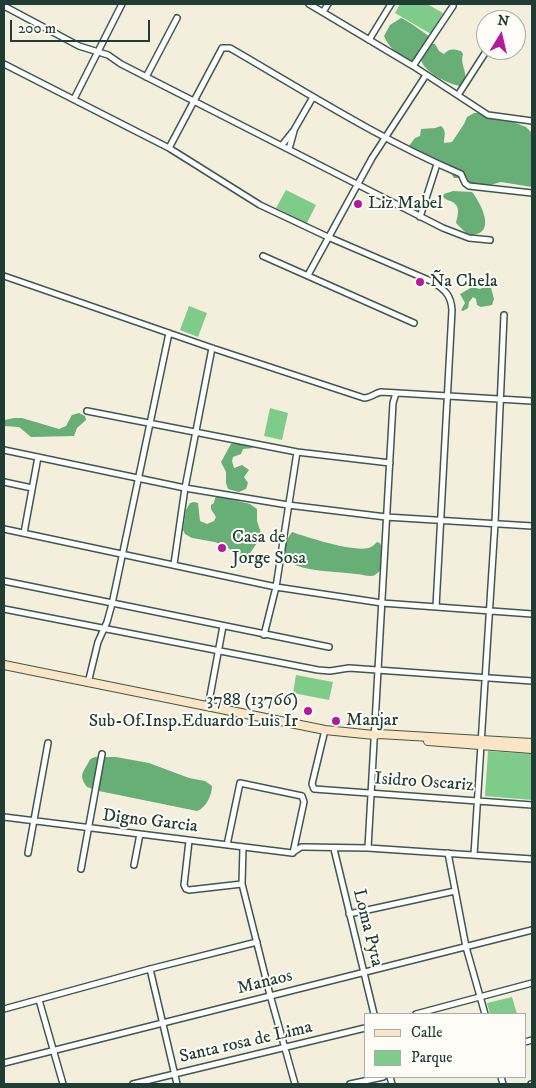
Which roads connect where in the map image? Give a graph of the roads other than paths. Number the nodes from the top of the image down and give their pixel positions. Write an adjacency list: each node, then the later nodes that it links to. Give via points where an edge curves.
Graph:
1 (122, 4): 10 (street)
2 (309, 4): 7 (street)
3 (328, 4): 7 (street)
4 (390, 4): 9 (street)
5 (4, 6): 10 (street, via 79,46)
6 (454, 6): 13 (street)
7 (323, 12): 9 (street)
8 (177, 18): 15 (street)
9 (369, 40): 13 (street)
10 (97, 52): 15 (street); 18 (street)
11 (481, 60): 16 (street)
12 (4, 64): 18 (street)
13 (413, 66): 14 (street)
14 (426, 75): 16 (street); 22 (street)
15 (146, 77): 19 (street)
16 (458, 95): 20 (street, via 488,115)
17 (313, 97): 19 (street, via 226,47 222,48); 21 (street); 22 (street)
18 (74, 99): 24 (street)
19 (194, 102): 23 (street); 24 (street)
20 (532, 121)
21 (294, 130): 23 (street); 25 (street)
22 (386, 138): 26 (street); 27 (street)
23 (282, 145): 25 (street)
24 (169, 148): 30 (street, via 260,204)
25 (289, 149): 27 (street)
26 (437, 164): 28 (street, via 461,174 469,186); 29 (street)
27 (358, 184): 29 (street); 30 (street)
28 (532, 193)
29 (420, 216): 31 (street, via 469,238)
30 (328, 237): 33 (street); 40 (street, via 433,282 447,293 452,300)
31 (490, 240)
32 (263, 256): 33 (street)
33 (308, 275): 36 (street)
34 (4, 276): 37 (street)
35 (504, 315): 41 (street)
36 (414, 323)
37 (169, 333): 38 (street); 44 (street)
38 (212, 348): 39 (street, via 364,398 378,392); 45 (street)
39 (396, 393): 40 (street); 49 (street)
40 (448, 395): 41 (street); 56 (street)
41 (500, 399): 42 (street); 57 (street)
42 (532, 401)
43 (87, 411): 44 (street)
44 (149, 423): 45 (street); 50 (street)
45 (195, 432): 47 (street); 53 (street)
46 (4, 450): 48 (street)
47 (297, 452): 49 (street); 54 (street)
48 (38, 457): 50 (street); 52 (street)
49 (390, 463): 55 (street)
50 (139, 478): 53 (street); 61 (street)
51 (4, 482): 52 (street)
52 (32, 488): 60 (street)
53 (185, 488): 54 (street); 62 (street)
54 (288, 505): 55 (street); 64 (street)
55 (386, 517): 56 (street); 65 (street)
56 (441, 520): 57 (street); 67 (street)
57 (496, 523): 58 (street); 69 (street)
58 (532, 526)
59 (4, 529): 60 (street)
60 (24, 533): 61 (street)
61 (122, 554): 62 (street); 66 (street)
62 (174, 564): 64 (street)
63 (4, 581): 66 (street)
64 (276, 587): 65 (street); 73 (street)
65 (382, 603): 67 (street); 77 (street)
66 (112, 604): 71 (street); 72 (street)
67 (436, 607): 69 (street)
68 (4, 609): 72 (street)
69 (490, 612): 70 (street); 78 (street)
70 (532, 614)
71 (223, 626): 73 (street); 75 (street)
72 (104, 628): 75 (street); 80 (street)
73 (264, 635): 74 (street)
74 (329, 647)
75 (218, 651): 77 (street, via 318,670); 81 (street)
76 (4, 665): 80 (street)
77 (378, 670): 78 (street); 83 (street)
78 (485, 678): 79 (street); 84 (street)
79 (532, 680)
80 (88, 683): 81 (street)
81 (208, 708): 82 (street)
82 (326, 730): 83 (street); 89 (street, Isidro Oscariz, via 312,784 314,789)
83 (374, 735): 84 (street); 89 (street)
84 (481, 742): 85 (street); 87 (street); 90 (street)
85 (532, 742)
86 (48, 743): 93 (street)
87 (532, 749)
88 (102, 754): 94 (street)
89 (371, 793): 90 (street, Isidro Oscariz); 100 (street)
90 (477, 801): 91 (street, Isidro Oscariz); 104 (street)
91 (532, 804)
92 (4, 817): 93 (street, Digno Garcia)
93 (34, 821): 94 (street, Digno Garcia); 101 (street)
94 (87, 828): 95 (street, Digno Garcia); 107 (street)
95 (140, 834): 96 (street, Digno Garcia); 106 (street)
96 (189, 841): 97 (street, Digno Garcia); 108 (street, via 186,889)
97 (227, 845): 98 (street, Digno Garcia); 103 (street, via 240,783 302,796 304,802)
98 (243, 848): 103 (street, Digno Garcia); 108 (street)
99 (334, 848): 100 (street); 103 (street, via 302,846); 110 (street, Loma Pyta)
100 (368, 848): 102 (street)
101 (28, 853)
102 (448, 853): 104 (street); 109 (street)
103 (292, 854)
104 (474, 855): 105 (street)
105 (532, 859)
106 (134, 865)
107 (80, 869)
108 (242, 884): 112 (street)
109 (455, 891): 110 (street); 113 (street)
110 (349, 914): 115 (street, Loma Pyta)
111 (532, 930): 113 (street, Manaos)
112 (257, 942): 114 (street); 117 (street)
113 (466, 947): 115 (street, Manaos); 118 (street)
114 (150, 969): 119 (street); 124 (street)
115 (364, 972): 117 (street, Manaos); 121 (street, Loma Pyta)
116 (532, 983): 118 (street)
117 (270, 995): 124 (street, Manaos); 126 (street)
118 (480, 996): 122 (street); 123 (street)
119 (39, 1000): 120 (street); 127 (street)
120 (4, 1009)
121 (374, 1013)
122 (420, 1013)
123 (484, 1013)
124 (162, 1022): 127 (street, Manaos); 129 (street)
125 (364, 1028): 126 (street, Santa rosa de Lima)
126 (285, 1048): 129 (street, Santa rosa de Lima); 134 (street)
127 (52, 1050): 128 (street, Manaos); 131 (street)
128 (4, 1063)
129 (174, 1074): 132 (street, Santa rosa de Lima); 133 (street)
130 (378, 1078): 135 (street)
131 (63, 1084)
132 (133, 1084)
133 (177, 1084)
134 (295, 1084)
135 (350, 1084)

